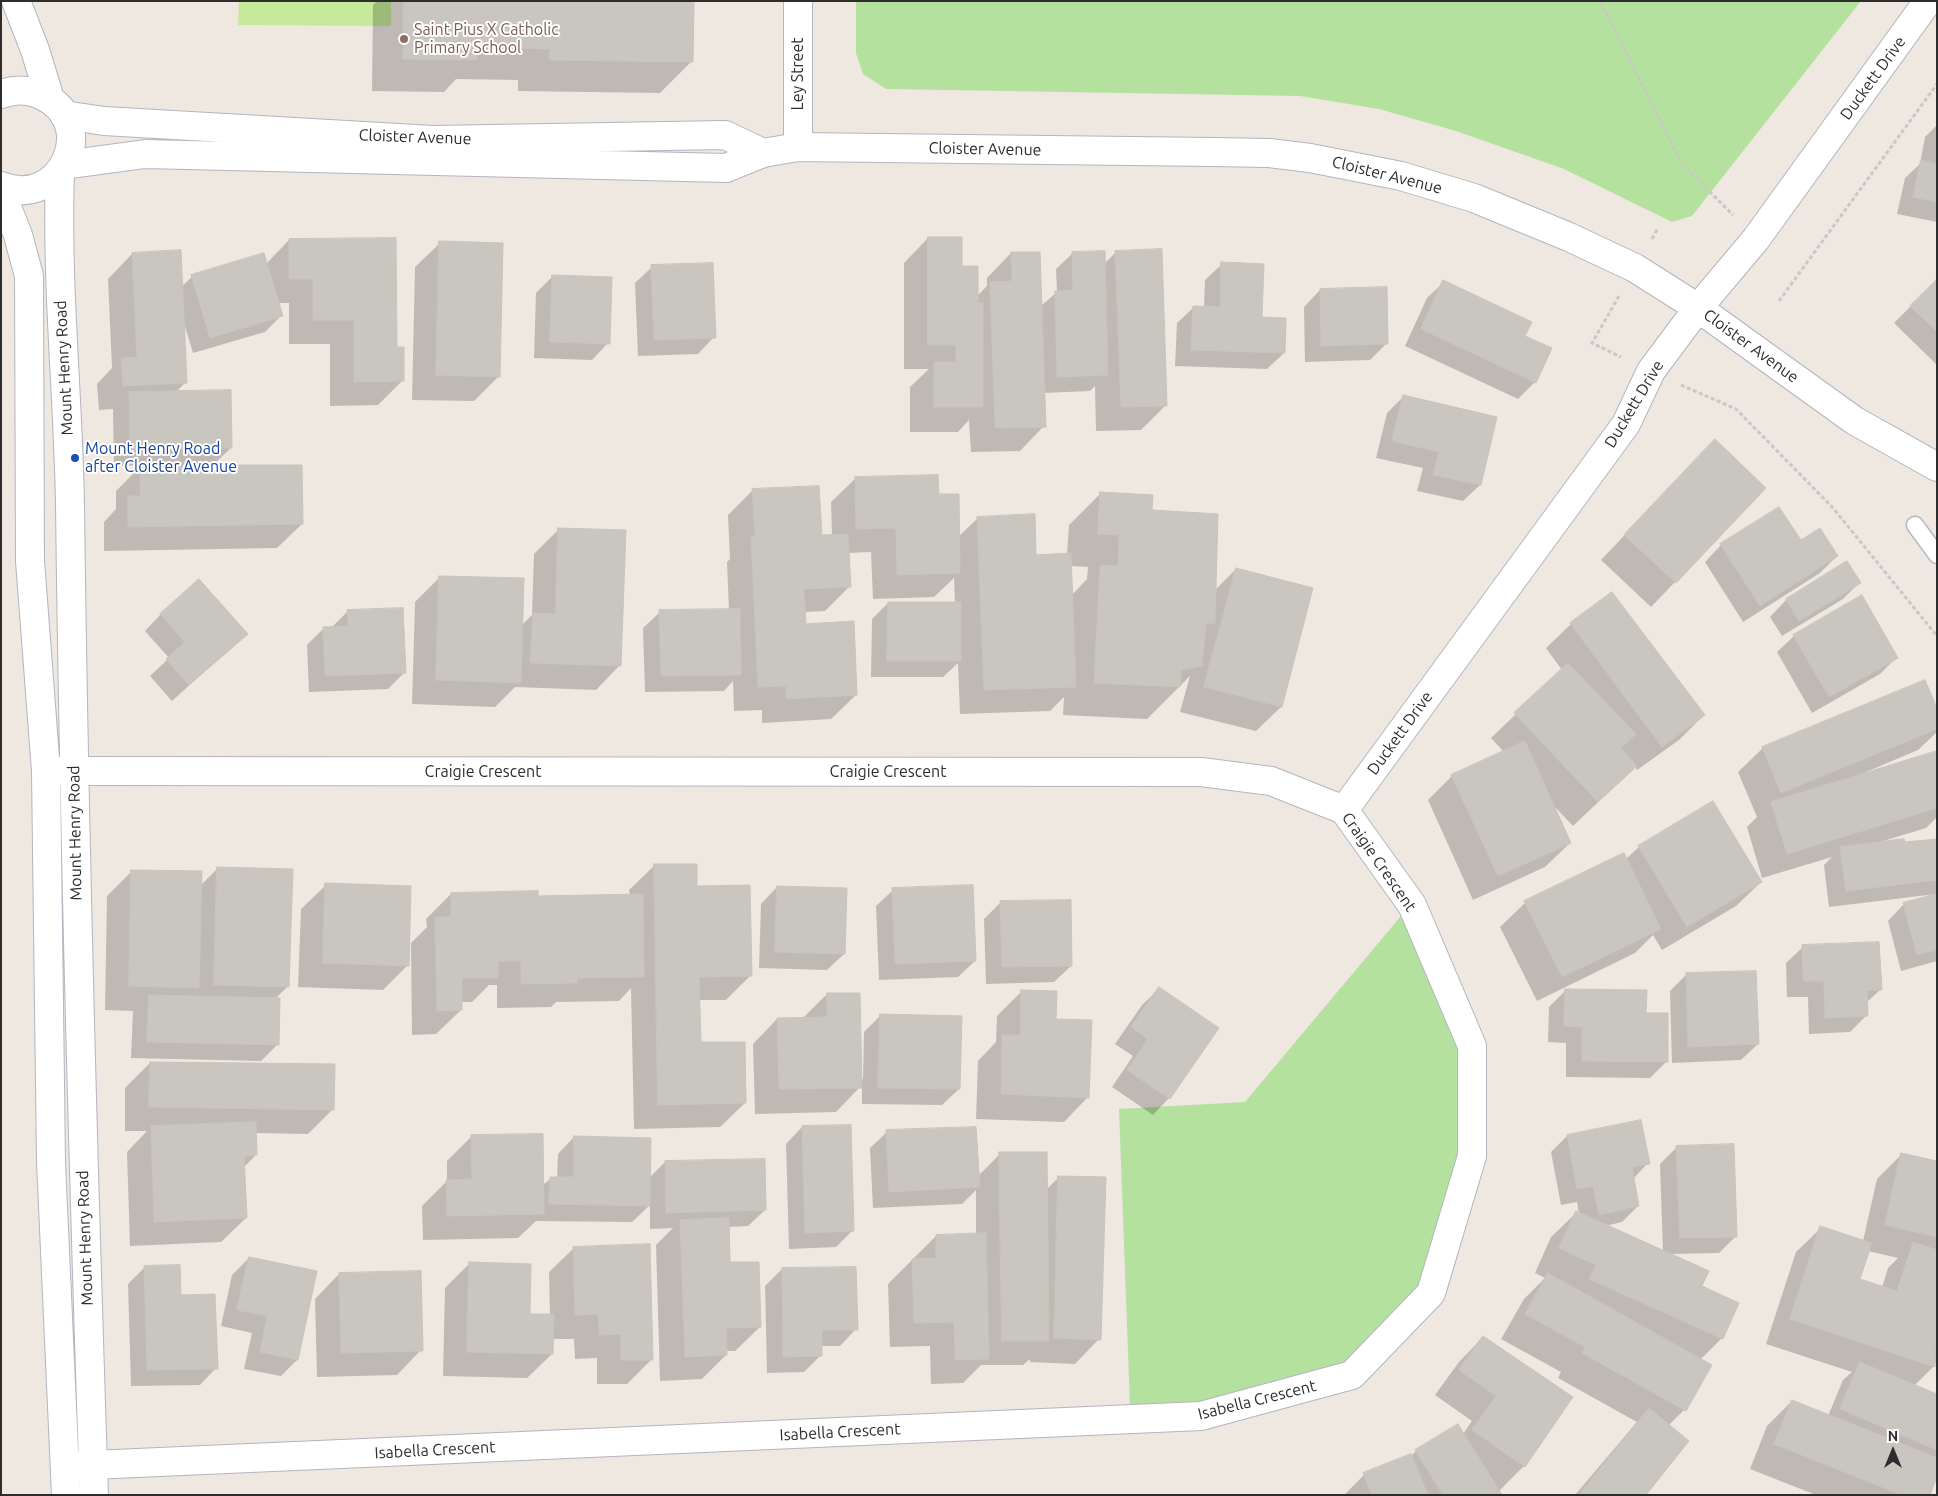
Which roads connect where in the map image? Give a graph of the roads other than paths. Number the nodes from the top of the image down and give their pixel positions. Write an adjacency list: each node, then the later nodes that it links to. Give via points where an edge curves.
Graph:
1 (16, 1): 5 (street)
2 (798, 1): 6 (street, Ley Street)
3 (1928, 1): 11 (street, Duckett Drive, via 1756,239)
4 (1, 94): 5 (street, Cloister Avenue, via 19,90 40,94)
5 (57, 107): 7 (street, Cloister Avenue, via 114,121 433,140 725,135); 8 (street, Mount Henry Road, via 68,123 71,140)
6 (798, 147): 7 (street, Cloister Avenue); 11 (street, Cloister Avenue, via 1223,152 1342,163 1401,176 1474,198 1524,218 1635,268)
7 (763, 153): 8 (street, Cloister Avenue, via 726,168 145,154)
8 (62, 169): 9 (street, via 47,183 31,189 15,190); 16 (street, Mount Henry Road, via 58,228 69,451)
9 (1, 186)
10 (1, 192): 15 (street, Mount Henry Road, via 18,235 29,276 30,561)
11 (1698, 308): 12 (street, Cloister Avenue, via 1855,421); 17 (street, Duckett Drive, via 1651,371 1626,424)
12 (1937, 467)
13 (1915, 525): 14 (lane)
14 (1937, 555)
15 (46, 771): 16 (street, Craigie Crescent); 20 (street, Mount Henry Road, via 51,1162)
16 (74, 773): 17 (street, Craigie Crescent, via 1201,772 1271,781); 19 (street, Mount Henry Road)
17 (1344, 810): 18 (street, Craigie Crescent, via 1412,905 1472,1046)
18 (1472, 1156): 19 (street, Isabella Crescent, via 1431,1293 1352,1375 1201,1416)
19 (93, 1465): 20 (street, Isabella Crescent); 22 (street, Mount Henry Road)
20 (66, 1466): 21 (street, Mount Henry Road)
21 (66, 1495)
22 (94, 1495)

